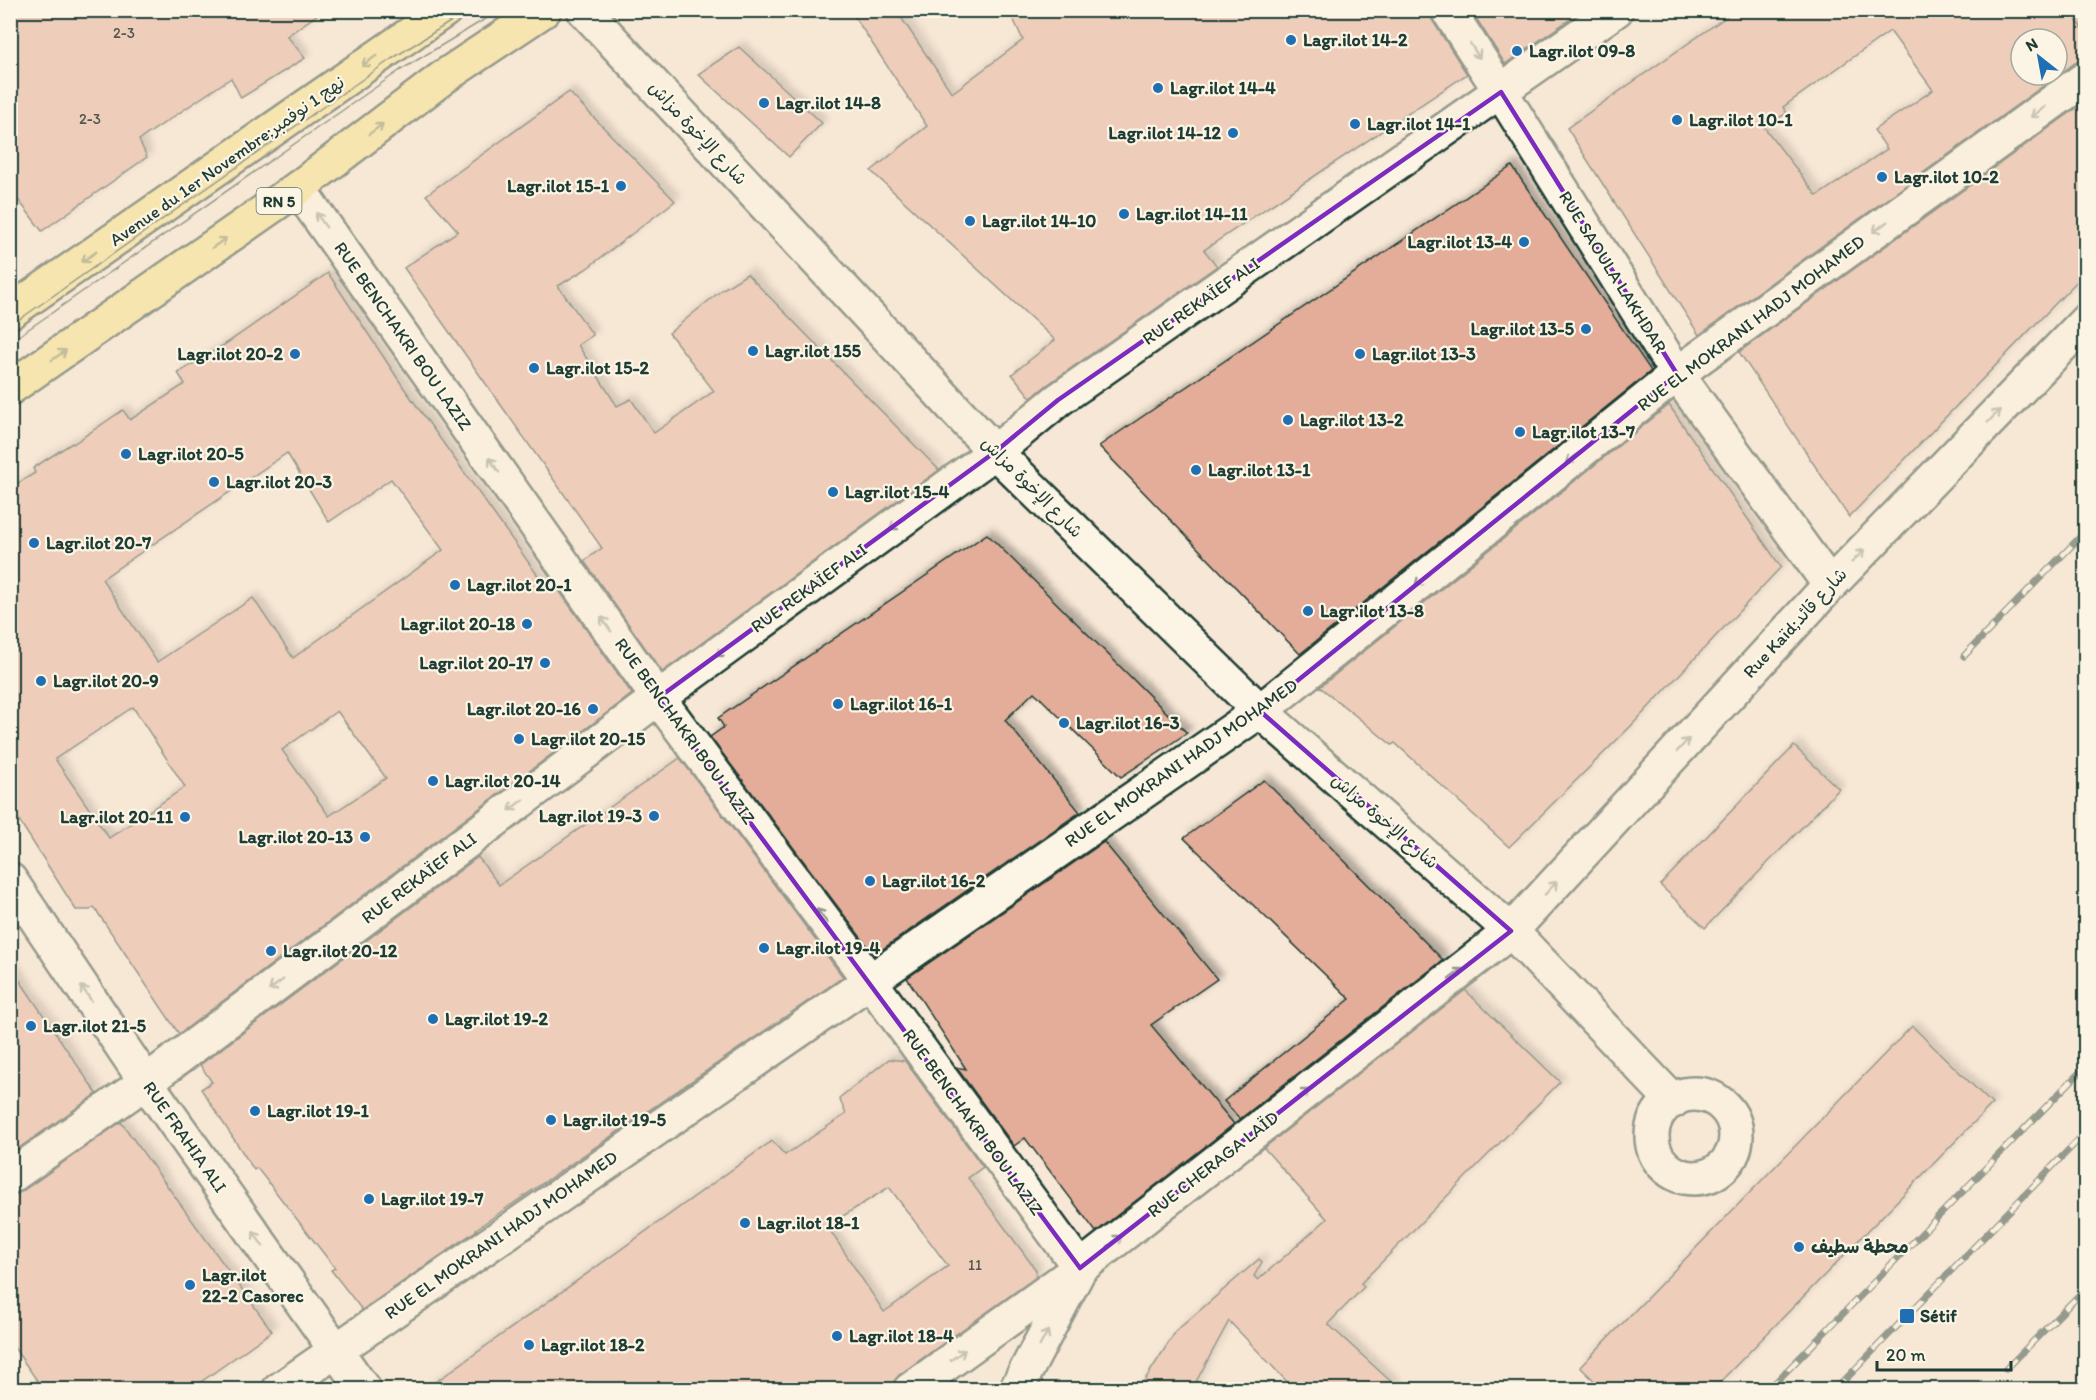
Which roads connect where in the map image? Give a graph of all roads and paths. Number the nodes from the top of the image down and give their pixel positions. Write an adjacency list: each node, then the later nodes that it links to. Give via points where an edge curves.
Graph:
1 (445, 10): 6 (main road, Avenue du 1er Novembre;نهج 1 نوفمبر)
2 (544, 10): 9 (main road, RN 5, one-way to 2, via 445,76)
3 (584, 10): 14 (street, شارع الإخوة مزاش)
4 (1448, 10): 8 (street, RUE SAOULA LAKHDAR, one-way to 8)
5 (1616, 10): 8 (street, RUE REKAÏEF ALI)
6 (412, 19): 10 (main road, Avenue du 1er Novembre;نهج 1 نوفمبر, one-way to 10)
7 (2085, 78): 12 (street, RUE EL MOKRANI HADJ MOHAMED, one-way to 12)
8 (1501, 92): 12 (street, RUE SAOULA LAKHDAR); 14 (street, RUE REKAÏEF ALI, via 1058,400)
9 (298, 188): 13 (main road, RN 5, one-way to 9); 16 (street, RUE BENCHAKRI BOU LAZIZ, one-way to 9)
10 (10, 312)
11 (2085, 321): 15 (street, Rue Kaïd;شارع قائد, one-way to 11)
12 (1677, 374): 15 (street, RUE SAOULA LAKHDAR); 17 (street, RUE EL MOKRANI HADJ MOHAMED, one-way to 17)
13 (10, 388)
14 (995, 452): 16 (street, RUE REKAÏEF ALI, one-way to 16); 17 (street, شارع الإخوة مزاش)
15 (1830, 585): 19 (street, Rue Kaïd;شارع قائد, one-way to 15)
16 (658, 698): 20 (street, RUE BENCHAKRI BOU LAZIZ, one-way to 16); 21 (street, RUE REKAÏEF ALI, one-way to 21)
17 (1260, 711): 19 (street, شارع الإخوة مزاش); 20 (street, RUE EL MOKRANI HADJ MOHAMED)
18 (10, 880): 21 (street, RUE FRAHIA ALI, one-way to 18)
19 (1511, 931): 22 (street, شارع الإخوة مزاش); 24 (street, RUE CHERAGA LAÏD, one-way to 19)
20 (870, 981): 24 (street, RUE BENCHAKRI BOU LAZIZ); 25 (street, RUE EL MOKRANI HADJ MOHAMED)
21 (146, 1082): 23 (street, RUE REKAÏEF ALI); 25 (street, RUE FRAHIA ALI, one-way to 21)
22 (1673, 1101)
23 (10, 1177)
24 (1080, 1268): 28 (street, RUE CHERAGA LAÏD, one-way to 24); 29 (street, one-way to 24)
25 (336, 1349): 26 (street, RUE EL MOKRANI HADJ MOHAMED); 27 (street, RUE FRAHIA ALI)
26 (279, 1389)
27 (364, 1389)
28 (910, 1389)
29 (1016, 1389)

